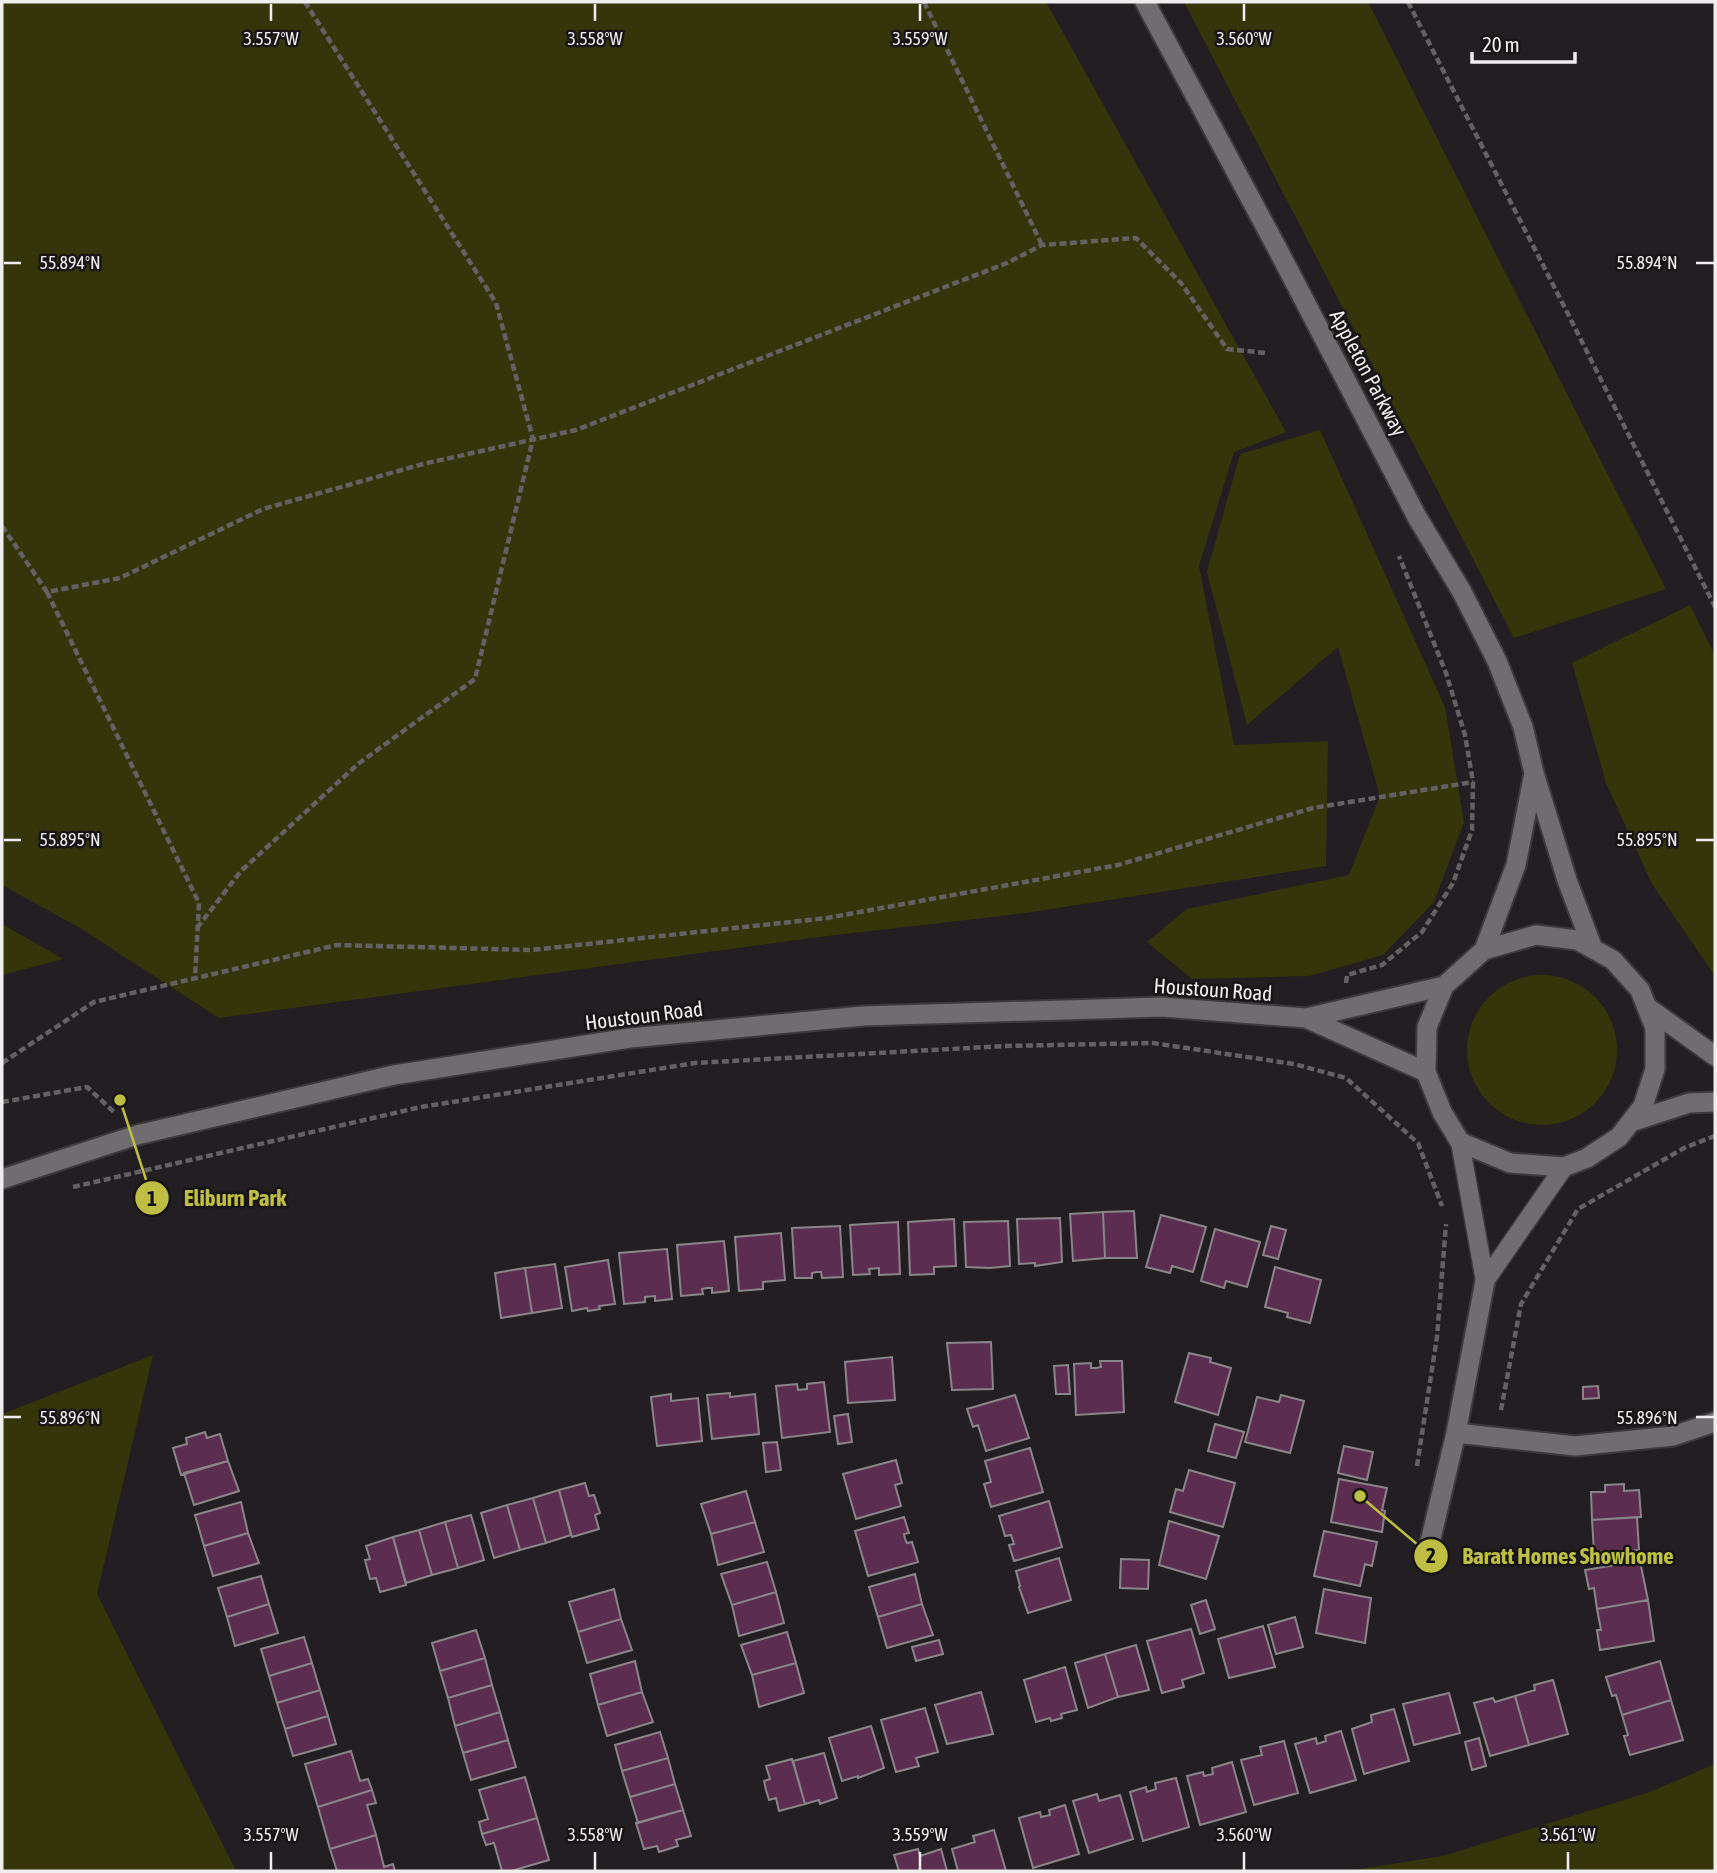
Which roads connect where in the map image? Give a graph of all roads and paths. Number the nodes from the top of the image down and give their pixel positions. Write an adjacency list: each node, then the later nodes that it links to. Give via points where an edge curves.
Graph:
1 (305, 2): 7 (path, via 496,303)
2 (924, 2): 5 (path)
3 (1145, 2): 12 (street, Appleton Parkway, via 1417,517 1462,592 1523,727)
4 (1408, 2): 11 (path)
5 (1042, 245): 6 (path, via 1136,238 1181,284 1227,349); 7 (path, via 1007,263 576,429)
6 (1266, 353)
7 (533, 439): 10 (path, via 263,509 120,579); 14 (path, via 475,679 358,764 241,871)
8 (2, 526): 10 (path)
9 (1399, 556): 13 (path, via 1446,673 1465,735)
10 (47, 592): 14 (path, via 199,903)
11 (1715, 604)
12 (1534, 773): 15 (street, Appleton Parkway); 16 (street, Appleton Parkway, via 1516,865)
13 (1473, 782): 17 (path, via 1313,808 1118,865 827,918 532,950 337,944); 20 (path, via 1472,830 1453,883 1422,932 1382,965 1348,975)
14 (197, 928): 17 (path)
15 (1593, 949): 16 (street, via 1577,940 1536,935); 19 (street, via 1612,960 1640,990)
16 (1484, 950): 18 (street)
17 (195, 978): 23 (path, via 94,1002)
18 (1444, 986): 20 (street, Houstoun Road); 24 (street, via 1427,1027)
19 (1647, 1007): 22 (street); 27 (street, via 1655,1028 1655,1069 1643,1106)
20 (1341, 1010): 21 (street, Houstoun Road)
21 (1306, 1018): 24 (street, Houstoun Road); 28 (street, Houstoun Road, via 1162,1007 863,1016 643,1037 394,1075)
22 (1715, 1056)
23 (2, 1063)
24 (1426, 1072): 30 (street, via 1441,1112)
25 (2, 1102): 28 (path, via 87,1087)
26 (1715, 1102): 27 (street, via 1689,1103)
27 (1631, 1122): 31 (street, via 1619,1137)
28 (137, 1135): 32 (street, Houstoun Road)
29 (1715, 1136): 37 (path, via 1684,1148 1578,1209 1521,1304)
30 (1460, 1142): 31 (street, via 1510,1163); 34 (lane)
31 (1564, 1167): 34 (lane)
32 (2, 1179)
33 (69, 1188): 38 (path, via 421,1107 695,1063 1153,1043 1294,1064 1346,1078 1418,1143 1447,1218 1437,1336)
34 (1485, 1280): 36 (street)
35 (1715, 1422): 37 (street, via 1672,1436 1575,1446)
36 (1456, 1433): 37 (street); 39 (street)
37 (1497, 1439)
38 (1416, 1473)
39 (1426, 1559)

